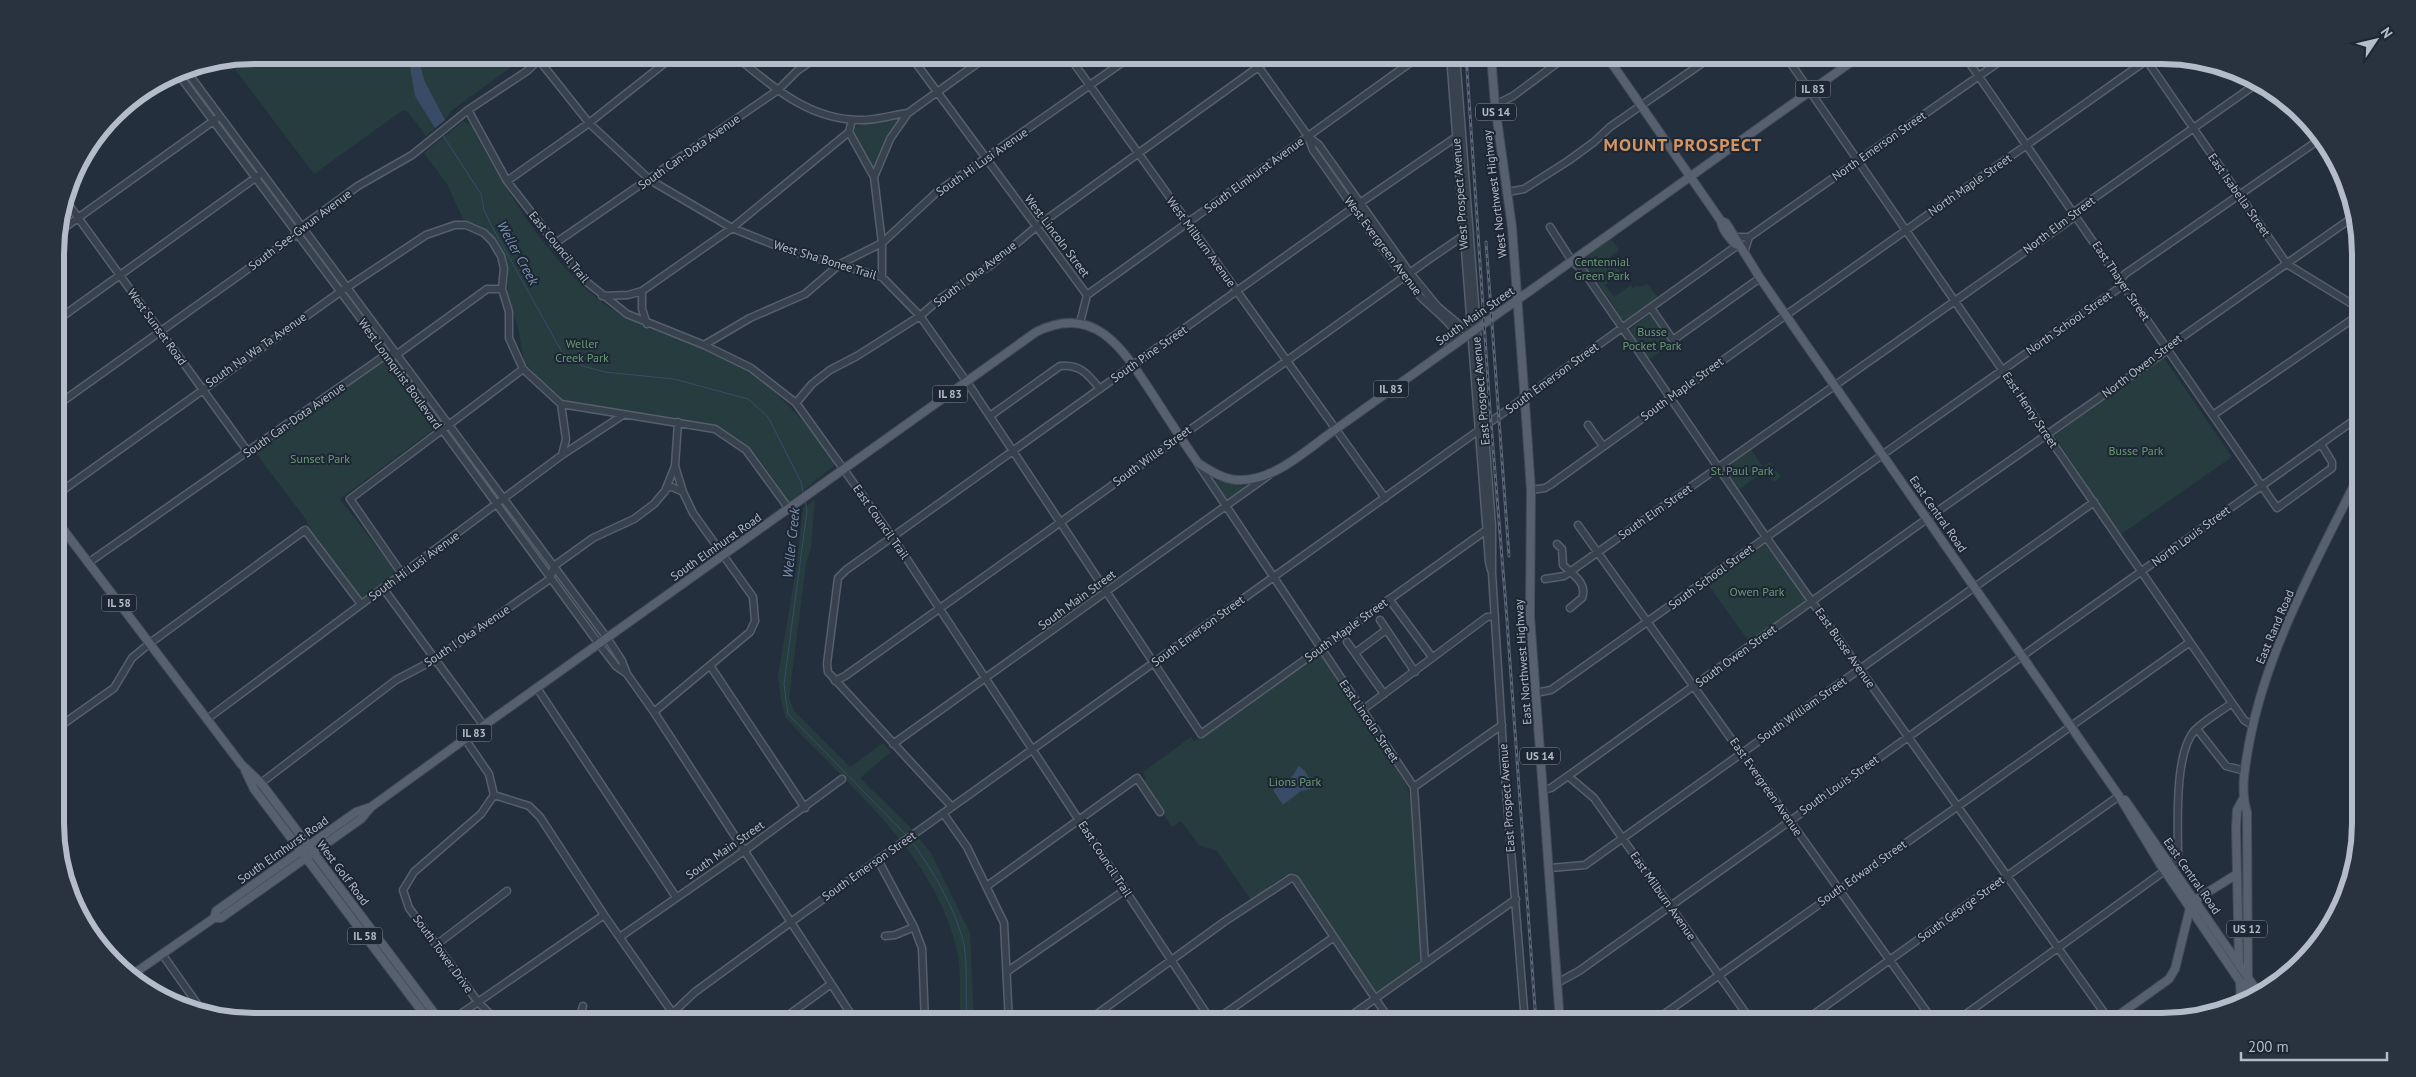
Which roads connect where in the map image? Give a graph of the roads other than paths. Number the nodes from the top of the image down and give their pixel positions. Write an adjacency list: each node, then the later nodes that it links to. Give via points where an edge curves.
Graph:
1 (529, 64): 36 (street, South See-Gwun Avenue, via 508,85)
2 (542, 64): 41 (street, West Sha Bonee Trail)
3 (664, 64): 41 (street)
4 (745, 64): 31 (street)
5 (807, 64): 31 (street, South Can-Dota Avenue)
6 (917, 64): 32 (street, West Lincoln Street)
7 (976, 64): 32 (street)
8 (1074, 64): 29 (street, West Milburn Avenue)
9 (1121, 64): 29 (street, South Hi Lusi Avenue)
10 (1257, 64): 25 (street, West Evergreen Avenue)
11 (1263, 64): 25 (street, South I Oka Avenue)
12 (1408, 64): 45 (street, South Elmhurst Avenue)
13 (1451, 64): 44 (street, West Prospect Avenue)
14 (1456, 64): 44 (street, West Prospect Avenue)
15 (1492, 64): 34 (main road, West Northwest Highway / US 14)
16 (1556, 64): 34 (street, via 1513,96)
17 (1612, 64): 35 (main road, East Central Road)
18 (1701, 64): 35 (street)
19 (1791, 64): 33 (street, East Henry Street)
20 (1848, 64): 33 (main road, IL 83)
21 (1970, 64): 27 (street, East Thayer Street)
22 (1996, 64): 27 (street, North Emerson Street)
23 (2137, 64): 47 (street, North Maple Street)
24 (2149, 64): 42 (street, East Isabella Street)
25 (1259, 67): 45 (street, West Evergreen Avenue); 48 (street, South I Oka Avenue)
26 (190, 75): 38 (street, West Lonnquist Boulevard)
27 (1979, 76): 47 (street, East Thayer Street); 50 (street, North Emerson Street)
28 (181, 78): 40 (street, West Lonnquist Boulevard)
29 (1090, 86): 48 (street, West Milburn Avenue); 49 (street, South Hi Lusi Avenue)
30 (2252, 86): 42 (street, North Elm Street)
31 (778, 90): 39 (street, via 797,104 828,117); 56 (street, South Can-Dota Avenue)
32 (937, 91): 37 (street); 49 (street, West Lincoln Street)
33 (1810, 91): 50 (street, East Henry Street); 53 (main road, IL 83)
34 (1495, 105): 57 (main road, West Northwest Highway / US 14)
35 (1641, 105): 53 (main road, East Central Road); 57 (street, via 1568,161 1524,188)
36 (468, 110): 55 (street, East Council Trail); 66 (street, South See-Gwun Avenue, via 412,155 358,186)
37 (908, 113): 39 (street); 52 (street, via 890,139)
38 (221, 116): 40 (street); 51 (street, West Lonnquist Boulevard)
39 (852, 120): 43 (street)
40 (214, 121): 54 (street, West Lonnquist Boulevard); 63 (street)
41 (589, 123): 55 (street); 56 (street, West Sha Bonee Trail)
42 (2193, 128): 58 (street, East Isabella Street); 62 (street, North Elm Street)
43 (849, 132): 52 (street); 70 (street)
44 (1459, 135): 59 (street, South Pine Street); 73 (street, West Prospect Avenue); 74 (street, West Prospect Avenue)
45 (1308, 136): 59 (street, West Evergreen Avenue); 61 (street, West Evergreen Avenue, via 1313,150); 65 (street, South Elmhurst Avenue)
46 (2316, 142): 58 (street, North School Street)
47 (2027, 145): 62 (street, East Thayer Street); 71 (street, North Maple Street)
48 (1139, 155): 65 (street, West Milburn Avenue); 67 (street, South I Oka Avenue)
49 (986, 159): 67 (street, West Lincoln Street); 77 (street, South Hi Lusi Avenue, via 937,192)
50 (1858, 161): 71 (street, East Henry Street); 75 (street, North Emerson Street)
51 (263, 173): 54 (street); 66 (street, West Lonnquist Boulevard)
52 (874, 177): 77 (street)
53 (1691, 177): 76 (main road, East Central Road, via 1721,221 1721,226 1735,244); 80 (main road, South Main Street / IL 83)
54 (256, 178): 72 (street, West Lonnquist Boulevard); 86 (street)
55 (507, 180): 78 (street, East Council Trail)
56 (650, 180): 70 (street, West Sha Bonee Trail); 78 (street, South Can-Dota Avenue)
57 (1508, 192): 97 (main road, West Northwest Highway / US 14)
58 (2240, 195): 82 (street, East Isabella Street); 89 (street, North School Street)
59 (1360, 203): 61 (street, South Pine Street); 85 (street, West Evergreen Avenue)
60 (70, 206): 63 (street, West Sunset Road)
61 (1354, 208): 85 (street, West Evergreen Avenue); 94 (street, South Pine Street)
62 (2074, 213): 89 (street, East Thayer Street); 98 (street, North Elm Street, via 2070,220)
63 (78, 219): 69 (street); 86 (street, West Sunset Road)
64 (2349, 220): 82 (street, North Owen Street)
65 (1187, 223): 94 (street, West Milburn Avenue); 95 (street, South Elmhurst Avenue)
66 (303, 226): 72 (street, South See-Gwun Avenue); 90 (street, West Lonnquist Boulevard)
67 (1036, 227): 95 (street, West Lincoln Street); 104 (street, South I Oka Avenue, via 991,265)
68 (1550, 227): 81 (street, East Busse Avenue)
69 (65, 228)
70 (732, 228): 83 (street, West Sha Bonee Trail, via 787,250); 92 (street)
71 (1907, 230): 98 (street, East Henry Street); 102 (street, North Maple Street)
72 (297, 234): 93 (street, West Lonnquist Boulevard); 111 (street, South See-Gwun Avenue)
73 (1470, 234): 74 (street, South Wille Street); 110 (street, West Prospect Avenue)
74 (1463, 236): 85 (street, South Wille Street); 101 (street, West Prospect Avenue)
75 (1749, 237): 76 (street); 79 (street)
76 (1737, 241): 79 (main road, East Central Road); 100 (street, South Emerson Street)
77 (882, 243): 83 (street, South Hi Lusi Avenue); 87 (street)
78 (554, 244): 96 (street, East Council Trail)
79 (1744, 253): 88 (main road, East Central Road)
80 (1579, 256): 81 (main road, South Main Street / IL 83); 84 (street, East Busse Avenue)
81 (1572, 261): 84 (street, East Busse Avenue); 97 (main road, South Main Street / IL 83)
82 (2287, 263): 99 (street, East Isabella Street); 113 (street, North Owen Street)
83 (840, 264): 87 (street, West Sha Bonee Trail); 112 (street, South Hi Lusi Avenue, via 805,294 750,318)
84 (1584, 272): 109 (street, East Busse Avenue)
85 (1407, 275): 106 (street, West Evergreen Avenue); 114 (street, West Evergreen Avenue, via 1427,304 1454,329 1456,335); 117 (street, South Wille Street)
86 (119, 276): 103 (street); 111 (street, West Sunset Road)
87 (882, 277): 104 (street, West Sha Bonee Trail)
88 (1760, 278): 100 (street, via 1673,340); 102 (main road, East Central Road)
89 (2120, 280): 113 (street, East Thayer Street); 120 (street, North School Street, via 2119,288)
90 (348, 288): 91 (street, South Na Wa Ta Avenue, via 426,235 466,224 484,232 496,247 502,261); 93 (street, South Na Wa Ta Avenue); 116 (street, West Lonnquist Boulevard)
91 (502, 288): 116 (street, via 487,289); 119 (street, via 509,312 509,338)
92 (642, 291): 96 (street); 108 (street, via 642,309)
93 (340, 292): 115 (street, West Lonnquist Boulevard); 123 (street, South Na Wa Ta Avenue)
94 (1237, 292): 117 (street, West Milburn Avenue); 118 (street, South Pine Street)
95 (1086, 294): 107 (street, West Lincoln Street)
96 (602, 296): 108 (street, East Council Trail)
97 (1517, 300): 110 (main road, South Main Street / IL 83); 125 (main road, East Northwest Highway / US 14)
98 (1954, 300): 120 (street, East Henry Street); 122 (street, North Elm Street)
99 (2352, 304)
100 (1650, 308): 109 (street, South Emerson Street)
101 (1470, 314): 106 (street); 110 (street, West Prospect Avenue)
102 (1786, 314): 122 (main road, East Central Road); 126 (street, South Maple Street)
103 (64, 315)
104 (920, 316): 121 (street, West Sha Bonee Trail); 128 (street, South I Oka Avenue, via 830,370)
105 (2352, 320): 132 (street)
106 (1456, 322): 110 (street, West Evergreen Avenue)
107 (1080, 323): 118 (main road, IL 83, via 1110,337); 121 (main road, South Elmhurst Road / IL 83, via 1051,325 1036,332)
108 (647, 324): 112 (street, East Council Trail)
109 (1622, 328): 125 (street, South Emerson Street); 126 (street, East Busse Avenue)
110 (1472, 331): 114 (main road, South Main Street / IL 83); 138 (street, East Prospect Avenue)
111 (160, 332): 123 (street, West Sunset Road); 127 (street, South See-Gwun Avenue)
112 (704, 345): 128 (street, East Council Trail, via 752,368)
113 (2167, 348): 132 (street, East Thayer Street); 140 (street, North Owen Street)
114 (1446, 350): 139 (main road, South Main Street / IL 83)
115 (387, 354): 116 (street); 137 (street, West Lonnquist Boulevard); 145 (street, South Can-Dota Avenue)
116 (396, 355): 135 (street, West Lonnquist Boulevard)
117 (1287, 361): 139 (street, West Milburn Avenue); 141 (street, South Wille Street)
118 (1133, 365): 124 (street, South Pine Street); 141 (main road, IL 83)
119 (523, 369): 129 (street); 135 (street)
120 (2003, 369): 140 (street, East Henry Street); 146 (street, North School Street)
121 (966, 382): 131 (street, West Sha Bonee Trail); 151 (main road, South Elmhurst Road / IL 83)
122 (1834, 384): 146 (main road, East Central Road); 150 (street, South Elm Street)
123 (202, 388): 145 (street, West Sunset Road); 155 (street, South Na Wa Ta Avenue)
124 (1100, 389): 131 (street, via 1080,368 1060,366); 144 (street, South Pine Street)
125 (1525, 398): 138 (street, South Emerson Street); 157 (main road, East Northwest Highway / US 14)
126 (1670, 398): 143 (street, South Maple Street); 150 (street, East Busse Avenue)
127 (64, 400)
128 (796, 403): 151 (street, East Council Trail)
129 (561, 404): 130 (street); 147 (street, via 566,439)
130 (623, 415): 133 (street); 147 (street, South Hi Lusi Avenue)
131 (990, 416): 144 (street, West Sha Bonee Trail)
132 (2213, 416): 153 (street, East Thayer Street)
133 (678, 422): 149 (street); 163 (street, via 715,429 737,442)
134 (2352, 422): 142 (street, North Louis Street)
135 (448, 423): 137 (street); 160 (street, West Lonnquist Boulevard)
136 (1588, 425): 143 (street)
137 (441, 428): 162 (street, West Lonnquist Boulevard); 179 (street, via 350,499)
138 (1482, 428): 159 (street, South Emerson Street); 168 (street, East Prospect Avenue)
139 (1336, 429): 152 (main road, South Main Street / IL 83); 159 (street)
140 (2047, 434): 161 (street, East Henry Street); 165 (street, North Owen Street)
141 (1180, 436): 148 (main road, IL 83); 166 (street, South Wille Street)
142 (2321, 444): 153 (street, North Louis Street); 153 (street, East Thayer Street, via 2332,468 2277,508)
143 (1603, 446): 157 (street, South Maple Street, via 1544,488)
144 (1014, 450): 166 (street, West Sha Bonee Trail); 170 (street, South Pine Street)
145 (248, 452): 175 (street, South Can-Dota Avenue)
146 (1883, 453): 165 (main road, East Central Road); 171 (street, South School Street)
147 (562, 455): 160 (street, South Hi Lusi Avenue)
148 (1198, 462): 152 (main road, South Main Street / IL 83, via 1216,474 1235,480); 164 (street, East Lincoln Street)
149 (675, 466): 154 (street); 158 (street)
150 (1718, 468): 171 (street, East Busse Avenue); 173 (street, South Elm Street)
151 (845, 470): 163 (main road, South Elmhurst Road / IL 83); 170 (street, East Council Trail)
152 (1272, 472): 164 (street, South Main Street)
153 (2261, 486): 178 (street, North Louis Street)
154 (666, 488): 158 (street); 176 (street, via 646,511 592,538)
155 (64, 489)
156 (2352, 489): 224 (main road, East Rand Road / US 12, via 2286,623 2258,702)
157 (1530, 490): 214 (main road, East Northwest Highway / US 14, via 1530,600)
158 (683, 492): 174 (street, via 693,513)
159 (1385, 498): 181 (street, South Emerson Street)
160 (505, 499): 162 (street, South Hi Lusi Avenue); 176 (street, West Lonnquist Boulevard)
161 (2094, 502): 178 (street, East Henry Street); 183 (street, South William Street)
162 (496, 506): 179 (street, South Hi Lusi Avenue); 180 (street, West Lonnquist Boulevard)
163 (792, 507): 174 (main road, South Elmhurst Road / IL 83)
164 (1226, 508): 181 (street, East Lincoln Street); 185 (street, South Main Street)
165 (1928, 518): 183 (main road, East Central Road); 187 (street, South Owen Street)
166 (1061, 522): 185 (street, West Sha Bonee Trail); 190 (street, South Wille Street)
167 (1578, 525): 173 (street, East Evergreen Avenue)
168 (1489, 528): 186 (street, South Maple Street); 191 (street, East Prospect Avenue)
169 (64, 534): 175 (main road, West Golf Road / IL 58)
170 (894, 538): 190 (street, East Council Trail); 211 (street, South Pine Street, via 838,578 827,664 828,672)
171 (1766, 538): 187 (street, East Busse Avenue); 193 (street, South School Street)
172 (1557, 544): 177 (street, via 1562,550 1563,565)
173 (1598, 552): 177 (street, South Elm Street); 193 (street, East Evergreen Avenue)
174 (724, 555): 195 (main road, South Elmhurst Road / IL 83); 206 (street, via 753,598 756,621 750,632)
175 (88, 563): 198 (main road, West Golf Road / IL 58)
176 (554, 566): 180 (street); 195 (street, West Lonnquist Boulevard)
177 (1572, 571): 182 (street, South Elm Street, via 1562,578); 189 (street, via 1580,581 1584,595)
178 (2142, 571): 197 (street, East Henry Street); 202 (street, North Louis Street)
179 (402, 574): 184 (street, South Hi Lusi Avenue)
180 (550, 578): 199 (street, West Lonnquist Boulevard); 204 (street, South I Oka Avenue)
181 (1273, 578): 200 (street, East Lincoln Street); 205 (street, South Emerson Street)
182 (1545, 579)
183 (1975, 586): 202 (main road, East Central Road); 207 (street, South William Street)
184 (383, 588): 188 (street, South Hi Lusi Avenue); 204 (street)
185 (1107, 592): 205 (street, West Sha Bonee Trail); 210 (street, South Main Street)
186 (1389, 599): 200 (street, South Maple Street); 203 (street)
187 (1812, 602): 207 (street, East Busse Avenue); 212 (street, South Owen Street)
188 (361, 604): 198 (street, via 305,530); 219 (street, South Hi Lusi Avenue)
189 (1570, 608)
190 (939, 609): 210 (street, East Council Trail); 211 (street, South Wille Street)
191 (1495, 616): 203 (street, via 1487,617); 221 (street, East Prospect Avenue)
192 (1380, 620): 194 (street)
193 (1648, 621): 212 (street, East Evergreen Avenue); 214 (street, South School Street, via 1551,690)
194 (1386, 630): 201 (street); 208 (street)
195 (607, 638): 199 (main road, South Elmhurst Road / IL 83); 209 (street, West Lonnquist Boulevard)
196 (1347, 642): 201 (street)
197 (2190, 642): 216 (street, East Henry Street); 222 (street, South Edward Street)
198 (150, 643): 219 (main road, West Golf Road / IL 58); 220 (street, via 132,658 114,688)
199 (599, 644): 209 (street, West Lonnquist Boulevard, via 616,666); 213 (main road, South Elmhurst Road / IL 83)
200 (1320, 648): 217 (street, East Lincoln Street); 226 (street, South Maple Street)
201 (1355, 653): 215 (street)
202 (2022, 655): 222 (main road, East Central Road); 227 (street, South Louis Street)
203 (1432, 657): 208 (street)
204 (434, 660): 223 (street); 236 (street, South I Oka Avenue, via 396,680)
205 (1153, 663): 226 (street, West Sha Bonee Trail); 230 (street, South Emerson Street)
206 (711, 667): 218 (street); 245 (street)
207 (1860, 669): 227 (street, East Busse Avenue); 231 (street, South William Street)
208 (1415, 672): 215 (street)
209 (627, 674): 218 (street, West Lonnquist Boulevard)
210 (986, 679): 229 (street, South Main Street); 230 (street, East Council Trail)
211 (835, 681): 229 (street)
212 (1694, 686): 231 (street, East Evergreen Avenue); 234 (street, South Owen Street)
213 (537, 688): 223 (main road, South Elmhurst Road / IL 83); 265 (street)
214 (1536, 693): 238 (main road, East Northwest Highway / US 14)
215 (1384, 694): 217 (street)
216 (2232, 703): 224 (street, East Henry Street, via 2244,720); 225 (street)
217 (1361, 711): 237 (street, East Lincoln Street)
218 (654, 712): 253 (street, West Lonnquist Boulevard)
219 (207, 719): 232 (main road, West Golf Road / IL 58)
220 (64, 723)
221 (1502, 725): 237 (street); 266 (street, East Prospect Avenue)
222 (2070, 725): 240 (main road, East Central Road); 242 (street, South Edward Street)
223 (484, 726): 228 (main road, South Elmhurst Road / IL 83)
224 (2253, 726): 233 (main road, East Rand Road / US 12)
225 (2197, 729): 233 (street, via 2226,766); 258 (street, via 2186,744 2181,763 2178,854)
226 (1201, 734)
227 (1907, 736): 242 (street, East Busse Avenue); 249 (street, South Louis Street)
228 (465, 739): 239 (street, via 489,774); 243 (main road, South Elmhurst Road / IL 83)
229 (893, 744): 244 (street)
230 (1032, 750): 244 (street, South Emerson Street); 248 (street, East Council Trail)
231 (1742, 752): 249 (street, East Evergreen Avenue); 250 (street, South William Street)
232 (242, 765): 236 (main road, West Golf Road / IL 58); 252 (main road, West Golf Road / IL 58, via 254,789)
233 (2245, 771): 241 (main road, East Rand Road / US 12)
234 (1568, 776): 238 (street, South Owen Street); 250 (street, East Milburn Avenue, via 1594,798)
235 (842, 779): 245 (street, South Main Street)
236 (261, 783): 251 (main road, West Golf Road / IL 58)
237 (1414, 787): 284 (street)
238 (1543, 790): 257 (main road, East Northwest Highway / US 14)
239 (494, 795): 270 (street, via 529,806 540,817); 279 (street, South Tower Drive, via 481,814 414,872 404,890 409,908)
240 (2119, 796): 258 (main road, East Central Road); 260 (street, South George Street)
241 (2243, 799): 259 (main road, East Rand Road / US 12, via 2237,810); 291 (main road, East Rand Road / US 12, via 2247,812)
242 (1958, 806): 260 (street, East Busse Avenue); 264 (street, South Edward Street)
243 (371, 807): 251 (main road, South Elmhurst Road / IL 83, via 356,812); 254 (main road, South Elmhurst Road / IL 83, via 361,819)
244 (952, 807): 247 (street, South Emerson Street)
245 (805, 808): 253 (street, South Main Street)
246 (1160, 812): 248 (street, via 1137,778)
247 (943, 813): 256 (street, South Emerson Street); 261 (street, via 967,847)
248 (1078, 819): 261 (street); 263 (street, East Council Trail)
249 (1789, 820): 264 (street, East Evergreen Avenue); 268 (street, South Louis Street)
250 (1622, 839): 257 (street, South William Street, via 1585,865); 268 (street, East Milburn Avenue)
251 (308, 846): 252 (main road, South Elmhurst Road / IL 83); 254 (main road, West Golf Road / IL 58)
252 (301, 851): 255 (main road, West Golf Road / IL 58); 271 (main road, South Elmhurst Road / IL 83, via 216,911)
253 (744, 851): 265 (street, South Main Street); 272 (street, West Lonnquist Boulevard)
254 (314, 853): 255 (main road, South Elmhurst Road / IL 83); 297 (main road, West Golf Road / IL 58)
255 (306, 858): 271 (main road, South Elmhurst Road / IL 83, via 222,918); 296 (main road, West Golf Road / IL 58)
256 (878, 860): 272 (street, South Emerson Street); 274 (street)
257 (1550, 868): 289 (main road, East Northwest Highway / US 14)
258 (2168, 869): 267 (main road, East Central Road); 269 (main road, East Central Road); 280 (street)
259 (2237, 874): 267 (main road); 285 (main road, East Rand Road / US 12)
260 (2007, 876): 280 (street, East Busse Avenue); 282 (street, South George Street)
261 (987, 886): 286 (street, via 1004,923)
262 (507, 890): 279 (street)
263 (1125, 890): 283 (street, East Council Trail); 286 (street)
264 (1839, 890): 282 (street, East Evergreen Avenue); 288 (street, South Edward Street)
265 (676, 897): 278 (street, South Main Street)
266 (1516, 899): 284 (street); 312 (street, East Prospect Avenue)
267 (2196, 901): 269 (main road); 285 (main road, East Central Road)
268 (1669, 906): 288 (street, East Milburn Avenue); 289 (street, South Louis Street, via 1579,971)
269 (2190, 908): 273 (main road, East Central Road); 275 (main road)
270 (604, 915): 278 (street); 293 (street)
271 (214, 918): 281 (main road, South Elmhurst Road / IL 83)
272 (791, 922): 290 (street, West Lonnquist Boulevard); 302 (street, South Emerson Street, via 695,992)
273 (2203, 926): 275 (main road, via 2197,925); 291 (main road, East Central Road)
274 (914, 927): 276 (street); 305 (street, via 922,948)
275 (2184, 932): 320 (main road, via 2173,974)
276 (885, 936)
277 (1334, 937): 283 (street, via 1295,879 1291,878); 292 (street); 309 (street)
278 (620, 938): 301 (street)
279 (436, 945): 293 (street, South Tower Drive)
280 (2058, 948): 318 (street); 319 (street, East Busse Avenue)
281 (162, 954): 287 (main road, South Elmhurst Road / IL 83); 294 (street)
282 (1890, 960): 316 (street, South George Street); 317 (street, East Evergreen Avenue)
283 (1172, 961): 307 (street); 308 (street, East Council Trail)
284 (1426, 963): 292 (street)
285 (2240, 965): 291 (main road, East Rand Road / US 12)
286 (1008, 971): 306 (street)
287 (136, 973)
288 (1719, 975): 314 (street, South Edward Street); 315 (street, East Milburn Avenue)
289 (1557, 983): 313 (main road, East Northwest Highway / US 14)
290 (831, 984): 303 (street); 304 (street, West Lonnquist Boulevard)
291 (2246, 987)
292 (1376, 998): 310 (street); 311 (street)
293 (478, 1002): 298 (street); 299 (street)
294 (198, 1005)
295 (583, 1006): 300 (street)
296 (423, 1013)
297 (434, 1013)
298 (462, 1013)
299 (489, 1013)
300 (581, 1013)
301 (673, 1013)
302 (675, 1013)
303 (791, 1013)
304 (850, 1013)
305 (925, 1013)
306 (1009, 1013)
307 (1099, 1013)
308 (1207, 1013)
309 (1226, 1013)
310 (1355, 1013)
311 (1385, 1013)
312 (1524, 1013)
313 (1559, 1013)
314 (1666, 1013)
315 (1746, 1013)
316 (1816, 1013)
317 (1928, 1013)
318 (1968, 1013)
319 (2104, 1013)
320 (2122, 1013)

